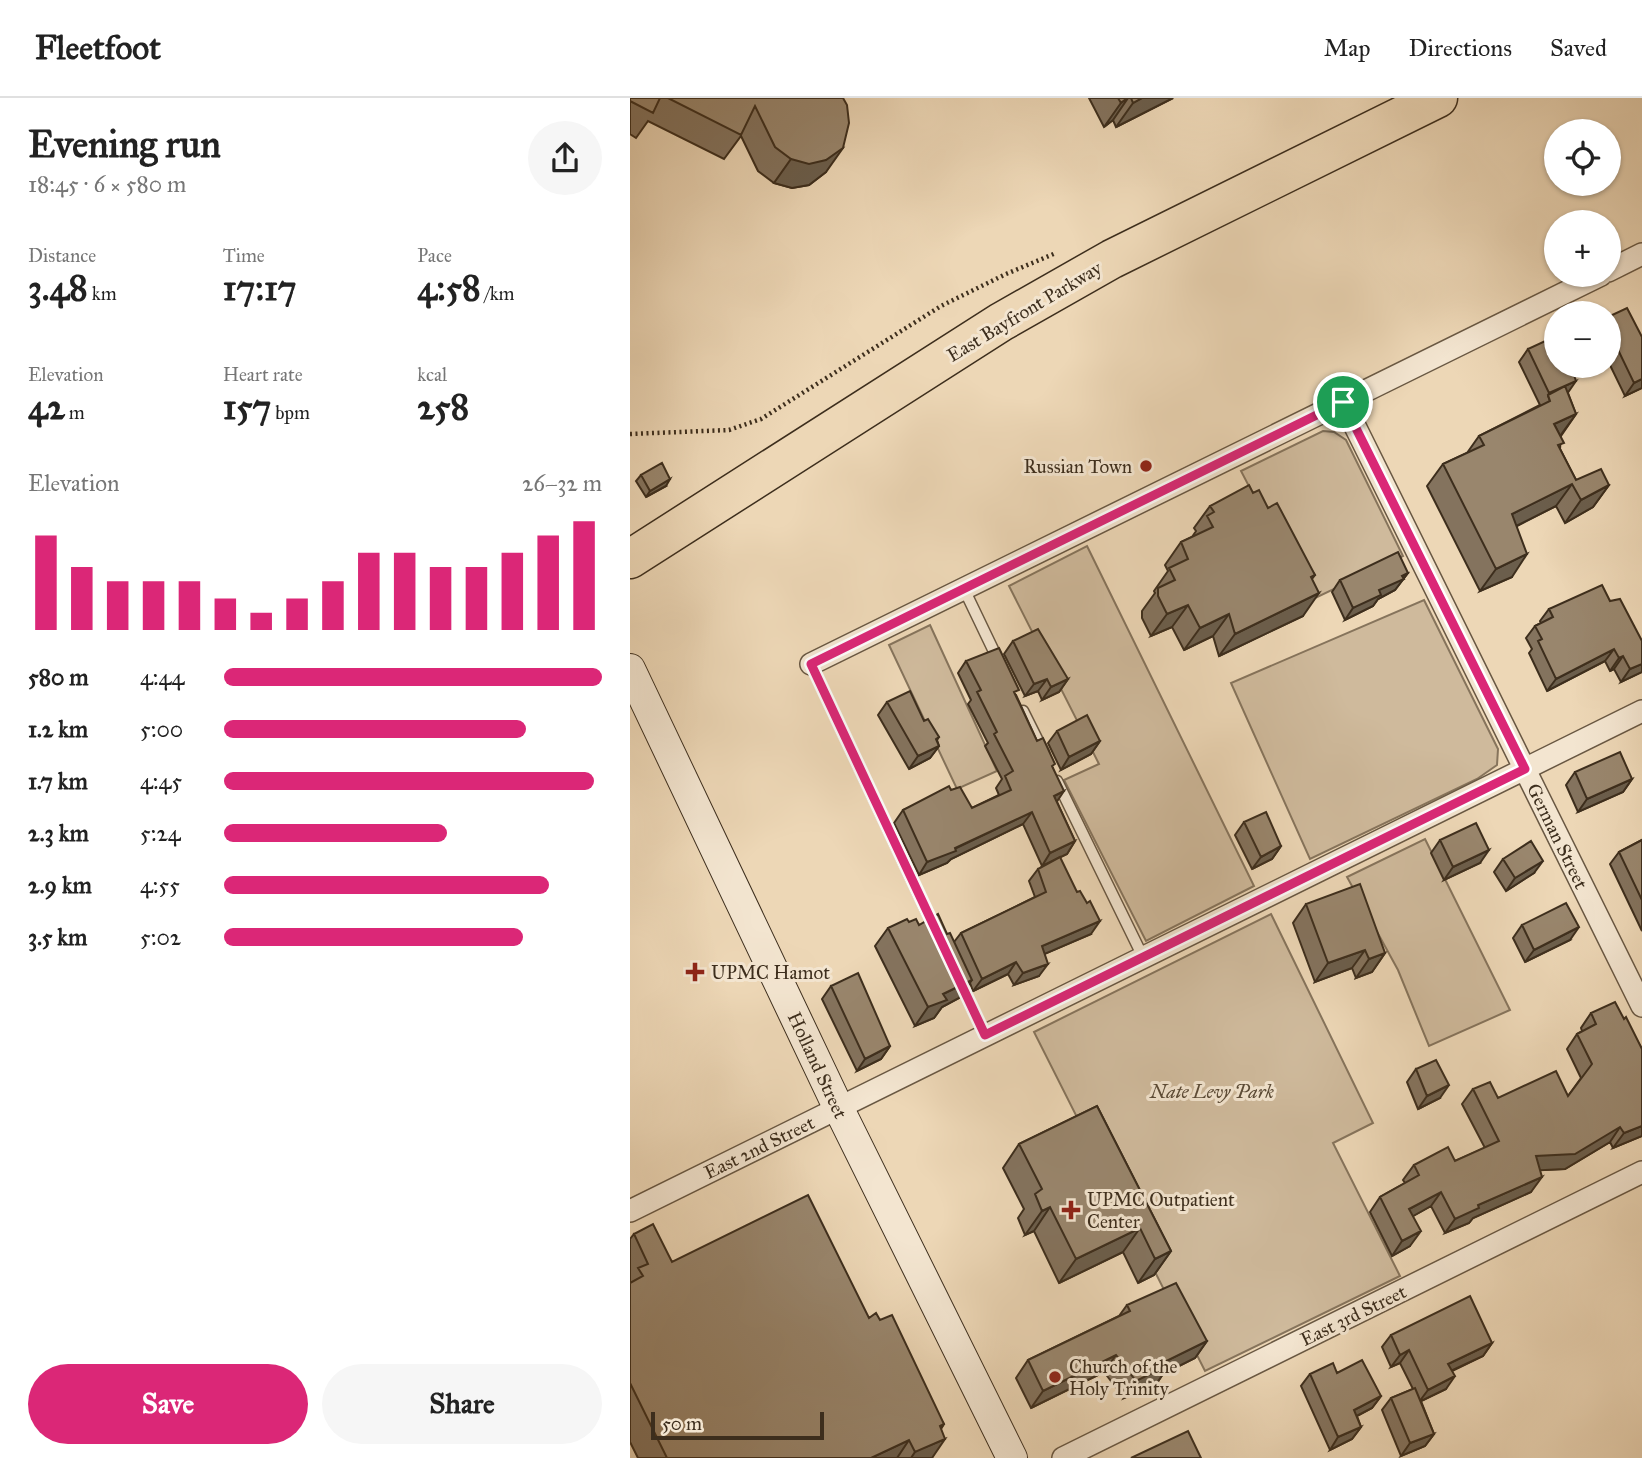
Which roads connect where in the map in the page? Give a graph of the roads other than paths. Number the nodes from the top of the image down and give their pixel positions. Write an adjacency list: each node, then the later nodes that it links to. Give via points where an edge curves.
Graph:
1 (1438, 98): 6 (highway, East Bayfront Parkway, via 1065,285)
2 (1642, 254): 3 (street)
3 (1621, 264)
4 (1577, 287): 5 (street)
5 (1343, 402): 7 (street); 14 (street, German Street)
6 (630, 559)
7 (964, 589): 8 (street); 10 (lane)
8 (811, 664): 16 (lane)
9 (630, 669): 21 (street, Holland Street)
10 (1006, 677)
11 (1018, 701): 13 (lane)
12 (1642, 711): 14 (street, East 2nd Street)
13 (1049, 763)
14 (1525, 769): 17 (street, East 2nd Street); 19 (street, German Street)
15 (1055, 776): 17 (lane)
16 (942, 944)
17 (1143, 957): 20 (street, East 2nd Street)
18 (954, 968): 20 (lane)
19 (1642, 1006)
20 (985, 1035): 21 (street, East 2nd Street)
21 (838, 1107): 23 (street, East 2nd Street); 24 (street, Holland Street)
22 (1642, 1172): 25 (street, East 3rd Street)
23 (630, 1211)
24 (1012, 1458)
25 (1063, 1458)

